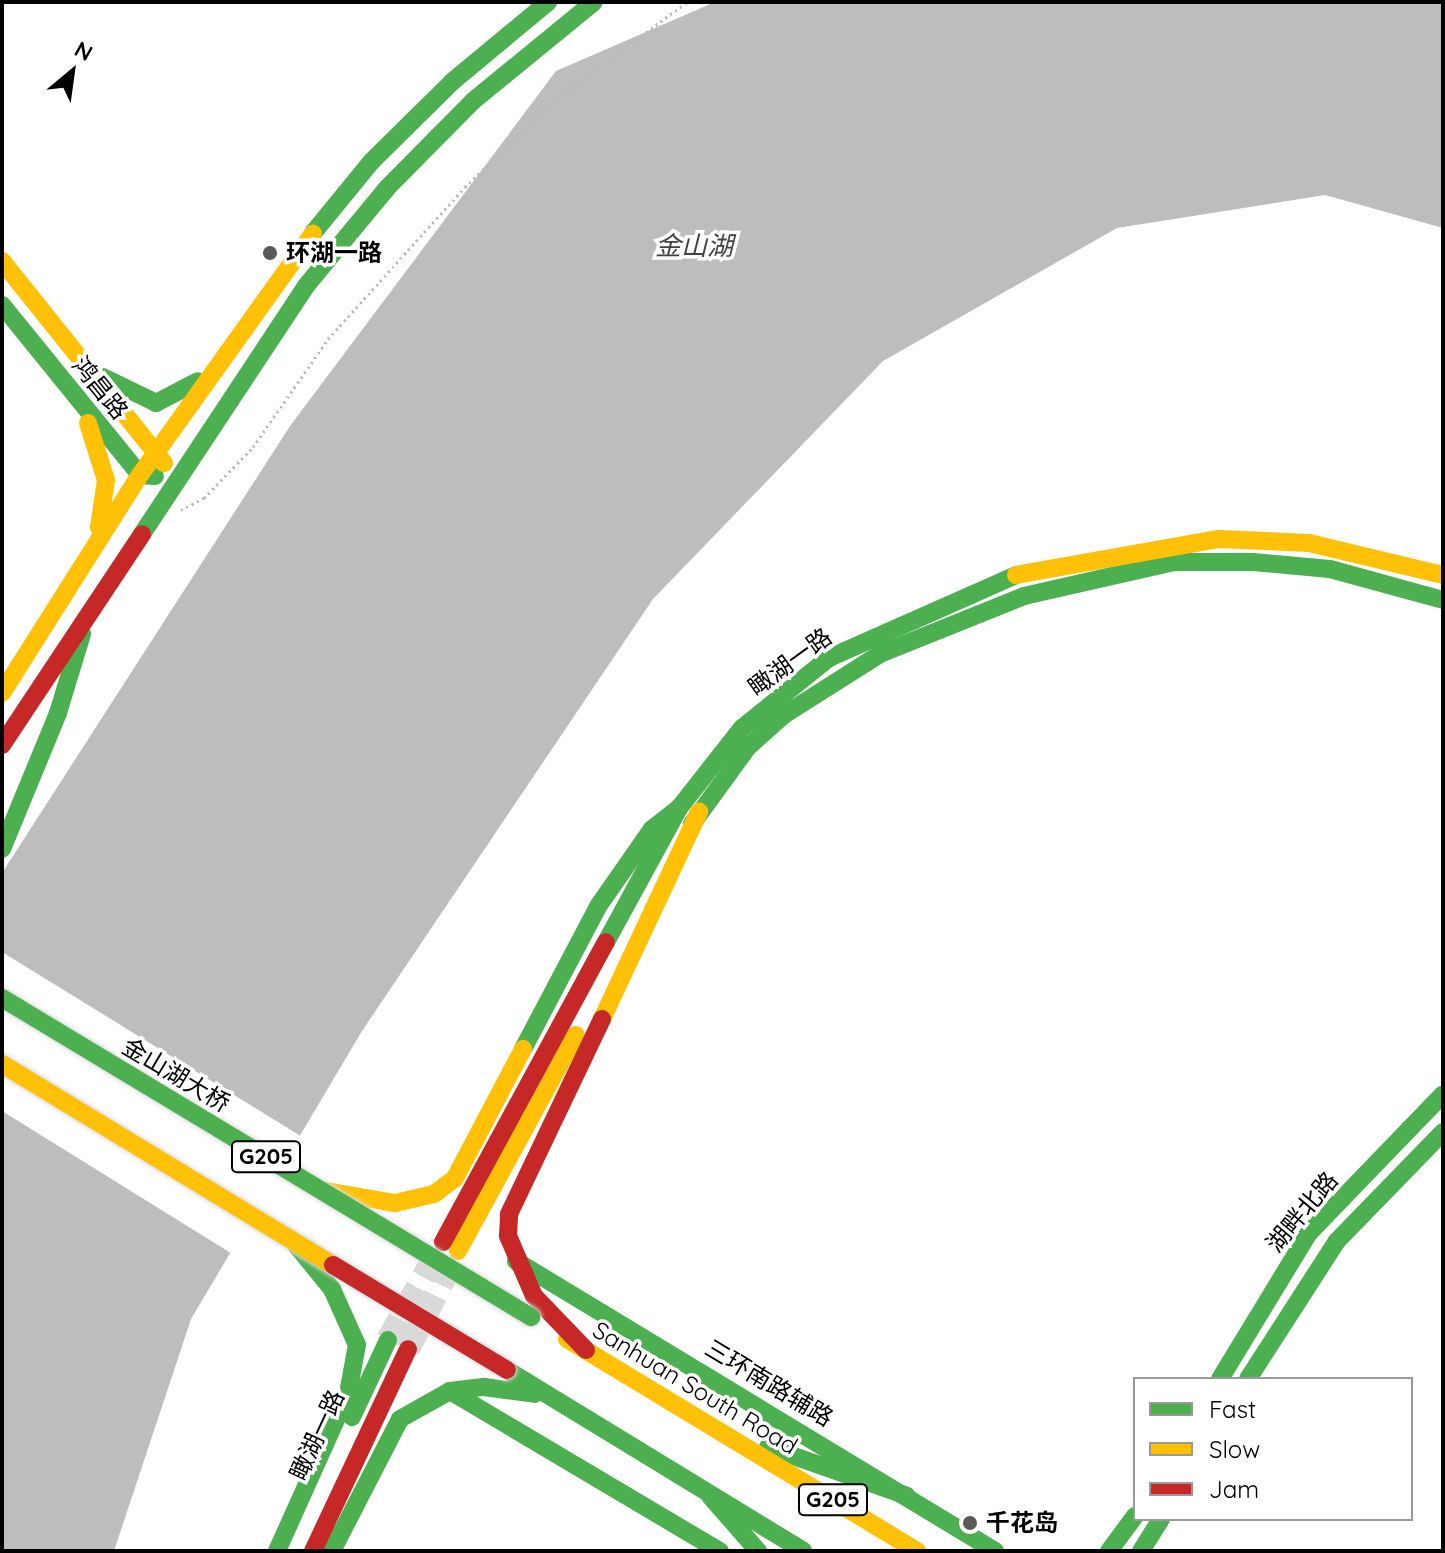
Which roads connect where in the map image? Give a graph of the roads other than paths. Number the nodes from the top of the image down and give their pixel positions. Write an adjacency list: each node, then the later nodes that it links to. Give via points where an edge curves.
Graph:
1 (548, 2): 6 (main road, via 453,81 372,161 273,281)
2 (594, 2): 10 (main road, via 473,101 387,188 306,286)
3 (2, 261): 5 (main road)
4 (2, 305): 7 (main road, 鸿昌路)
5 (88, 368): 6 (main road, via 156,403 186,391); 8 (main road)
6 (212, 370): 8 (main road)
7 (68, 386): 9 (main road, 鸿昌路); 11 (main road, via 96,439 106,480 102,519)
8 (156, 451): 9 (main road); 10 (main road)
9 (140, 475): 10 (main road); 11 (main road)
10 (173, 479): 14 (main road)
11 (87, 557): 15 (main road)
12 (1443, 575): 17 (main road, 瞰湖一路, via 1309,543 1219,539 1111,553 1002,578 843,651 783,691 742,728)
13 (1443, 600): 18 (main road, 瞰湖一路, via 1330,569 1253,562 1174,562 1024,596 923,634 819,691 748,747)
14 (91, 602): 16 (main road); 19 (main road, via 58,713)
15 (2, 693)
16 (2, 745)
17 (679, 808): 18 (main road, 瞰湖一路, via 451,1246); 24 (main road, via 652,829 599,905 455,1178 434,1194 395,1203)
18 (699, 812): 26 (main road, via 636,956 518,1183 508,1225)
19 (2, 849)
20 (2, 998): 24 (main road, 金山湖大桥 / G205, bridge)
21 (2, 1064): 25 (main road, G205, bridge)
22 (1443, 1094): 31 (main road, 湖畔北路, via 1308,1234)
23 (1443, 1132): 32 (main road, 湖畔北路, via 1337,1241)
24 (319, 1189): 27 (main road, 金山湖大桥 / G205, bridge)
25 (291, 1239): 34 (main road, G205, bridge); 40 (main road, via 332,1289 357,1345 348,1393)
26 (516, 1261): 30 (main road, via 534,1296); 37 (main road, 三环南路辅路)
27 (531, 1317): 30 (main road, Sanhuan South Road / G205)
28 (388, 1340): 41 (main road, 瞰湖一路)
29 (408, 1349): 42 (main road, 瞰湖一路, via 361,1439)
30 (586, 1350): 35 (main road, Sanhuan South Road / G205)
31 (1221, 1377)
32 (1249, 1377)
33 (450, 1391): 34 (main road, via 484,1387); 43 (main road, via 400,1419); 44 (main road)
34 (554, 1399): 36 (main road, G205)
35 (749, 1449): 37 (main road, via 775,1446); 47 (main road, Sanhuan South Road / G205)
36 (708, 1492): 45 (main road); 46 (main road, G205)
37 (907, 1496): 48 (main road, 三环南路辅路)
38 (1133, 1519): 49 (main road)
39 (1160, 1521): 50 (main road)
40 (277, 1551)
41 (293, 1551)
42 (313, 1551)
43 (332, 1551)
44 (720, 1551)
45 (758, 1551)
46 (803, 1551)
47 (917, 1551)
48 (995, 1551)
49 (1109, 1551)
50 (1141, 1551)

